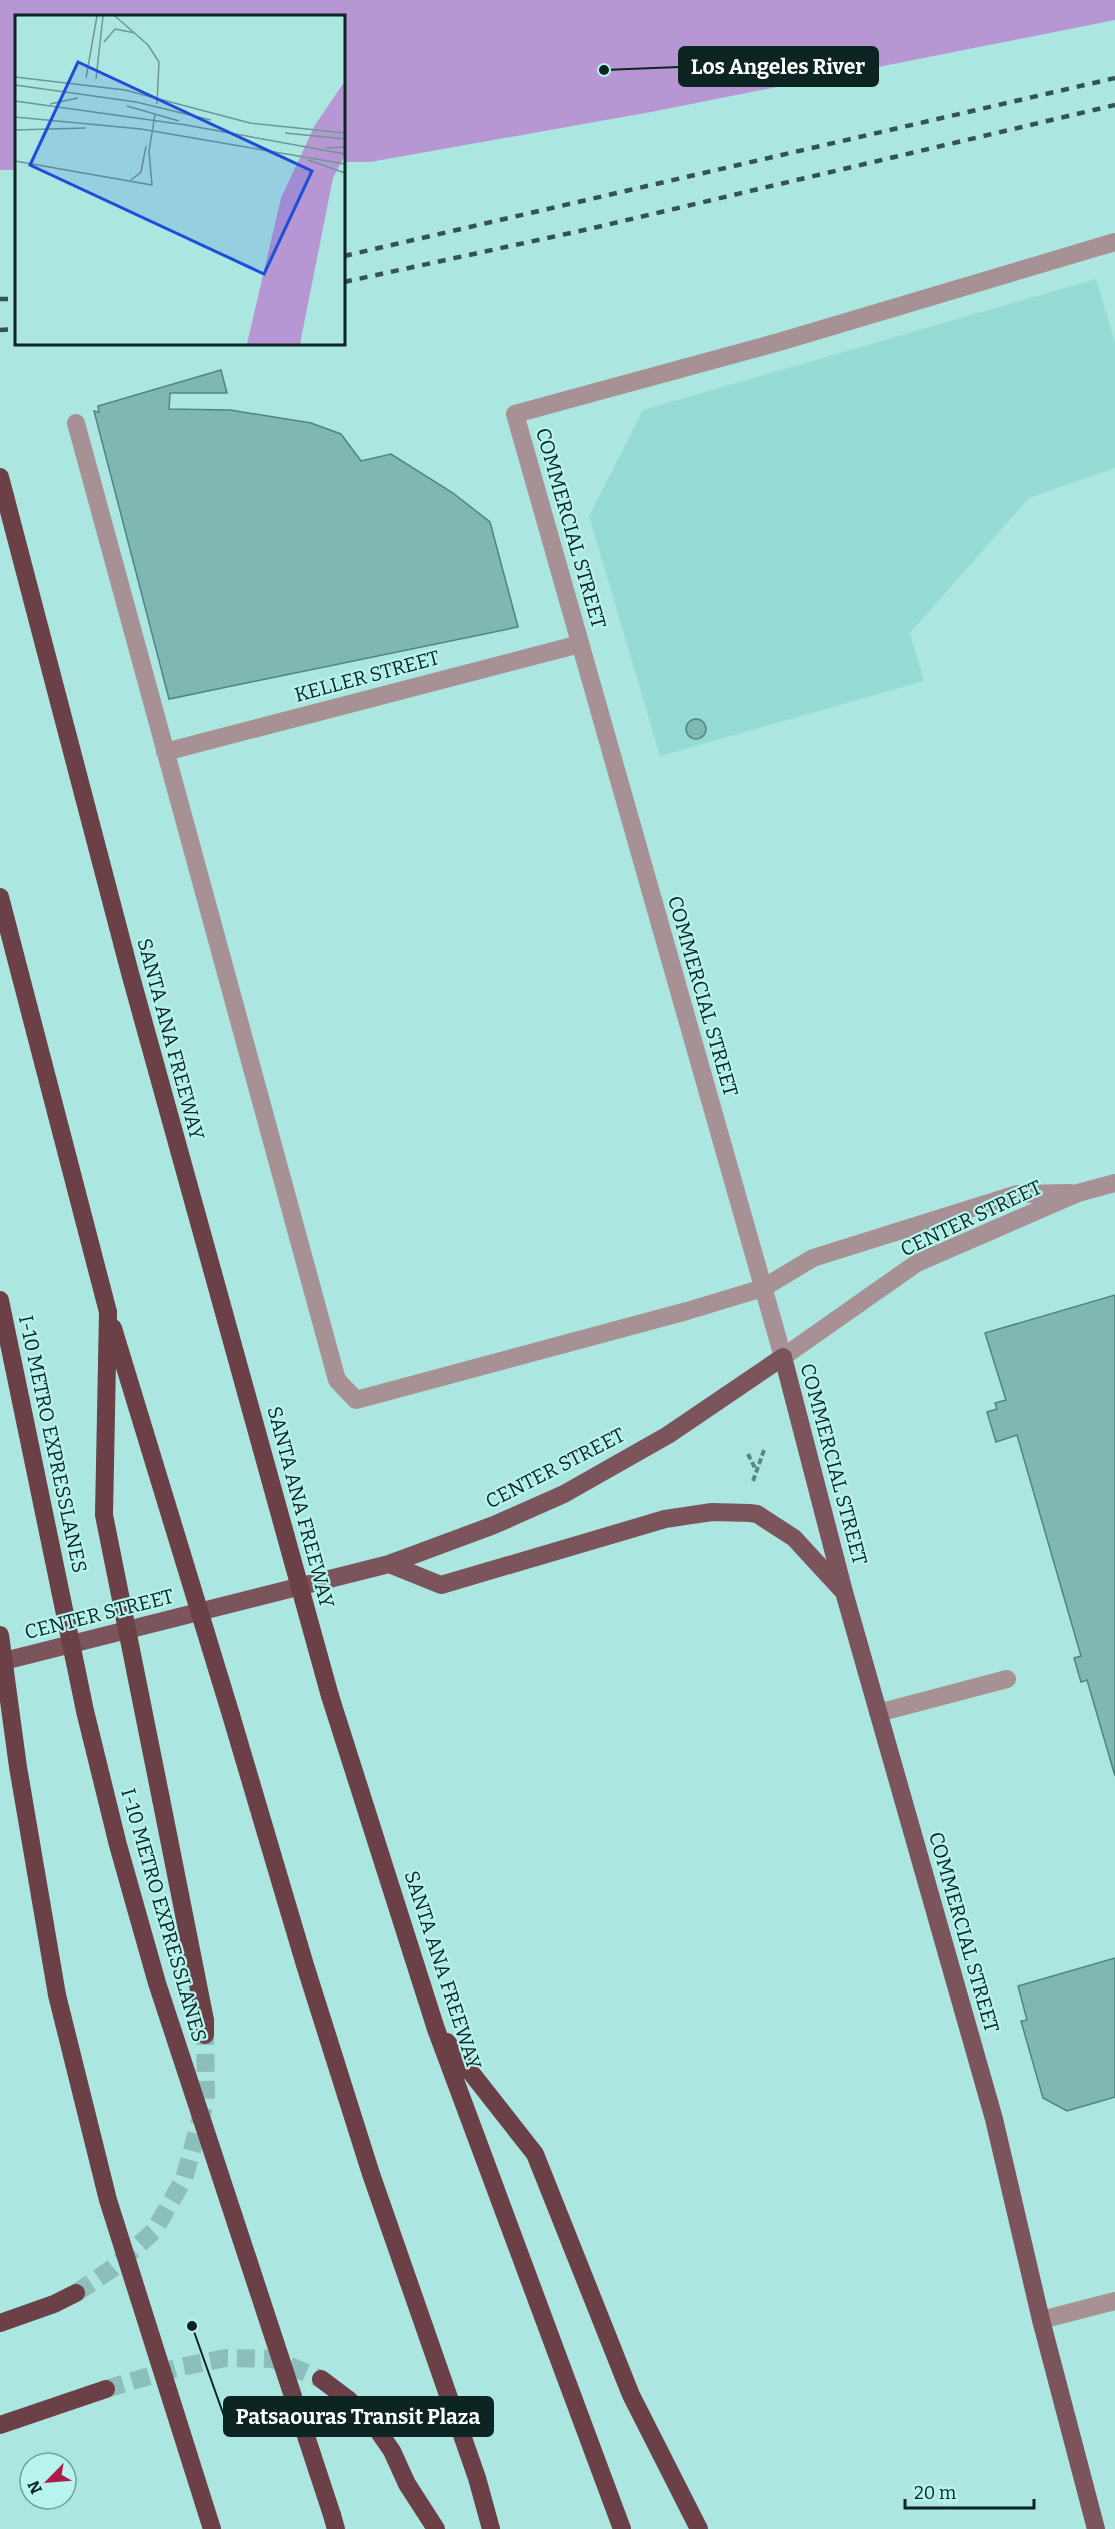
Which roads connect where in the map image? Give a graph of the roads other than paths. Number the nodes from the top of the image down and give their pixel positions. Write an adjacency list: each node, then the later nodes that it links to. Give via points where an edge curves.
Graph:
1 (1115, 242): 4 (street, COMMERCIAL STREET, via 778,342 515,414)
2 (76, 423): 5 (street)
3 (0, 477): 19 (highway, SANTA ANA FREEWAY, bridge, via 130,974 330,1696)
4 (580, 644): 5 (street, KELLER STREET); 9 (street, COMMERCIAL STREET)
5 (165, 752): 9 (street, CENTER STREET, via 337,1380 356,1400)
6 (0, 897): 11 (highway)
7 (1115, 1183): 8 (street, CENTER STREET)
8 (1078, 1193): 9 (street, CENTER STREET, via 1017,1194 813,1258); 12 (street, CENTER STREET, via 917,1263)
9 (763, 1288): 12 (street, COMMERCIAL STREET)
10 (0, 1300): 28 (highway, I-10 METRO EXPRESSLANES, bridge, via 85,1711 118,1845 157,1983)
11 (108, 1312): 20 (highway, bridge, via 105,1515); 31 (highway, bridge, via 370,2174)
12 (783, 1357): 13 (main road, CENTER STREET, via 668,1435 564,1494); 14 (main road, COMMERCIAL STREET)
13 (389, 1564): 14 (main road, via 441,1585 665,1519 712,1512 750,1513 794,1538); 16 (main road, CENTER STREET)
14 (844, 1592): 18 (main road, COMMERCIAL STREET)
15 (0, 1635): 29 (highway, bridge, via 57,1995 108,2200)
16 (0, 1662)
17 (1007, 1679): 18 (street)
18 (878, 1713): 23 (main road, COMMERCIAL STREET, via 994,2119)
19 (436, 2029): 32 (highway, SANTA ANA FREEWAY); 33 (highway, via 534,2154 631,2395)
20 (205, 2035)
21 (76, 2293): 24 (highway)
22 (1115, 2301): 23 (street)
23 (1041, 2320): 34 (main road, COMMERCIAL STREET)
24 (0, 2323)
25 (321, 2379): 30 (highway, via 374,2425)
26 (106, 2389): 27 (highway)
27 (0, 2425)
28 (334, 2522)
29 (212, 2529)
30 (436, 2529)
31 (491, 2529)
32 (622, 2529)
33 (699, 2529)
34 (1096, 2529)

